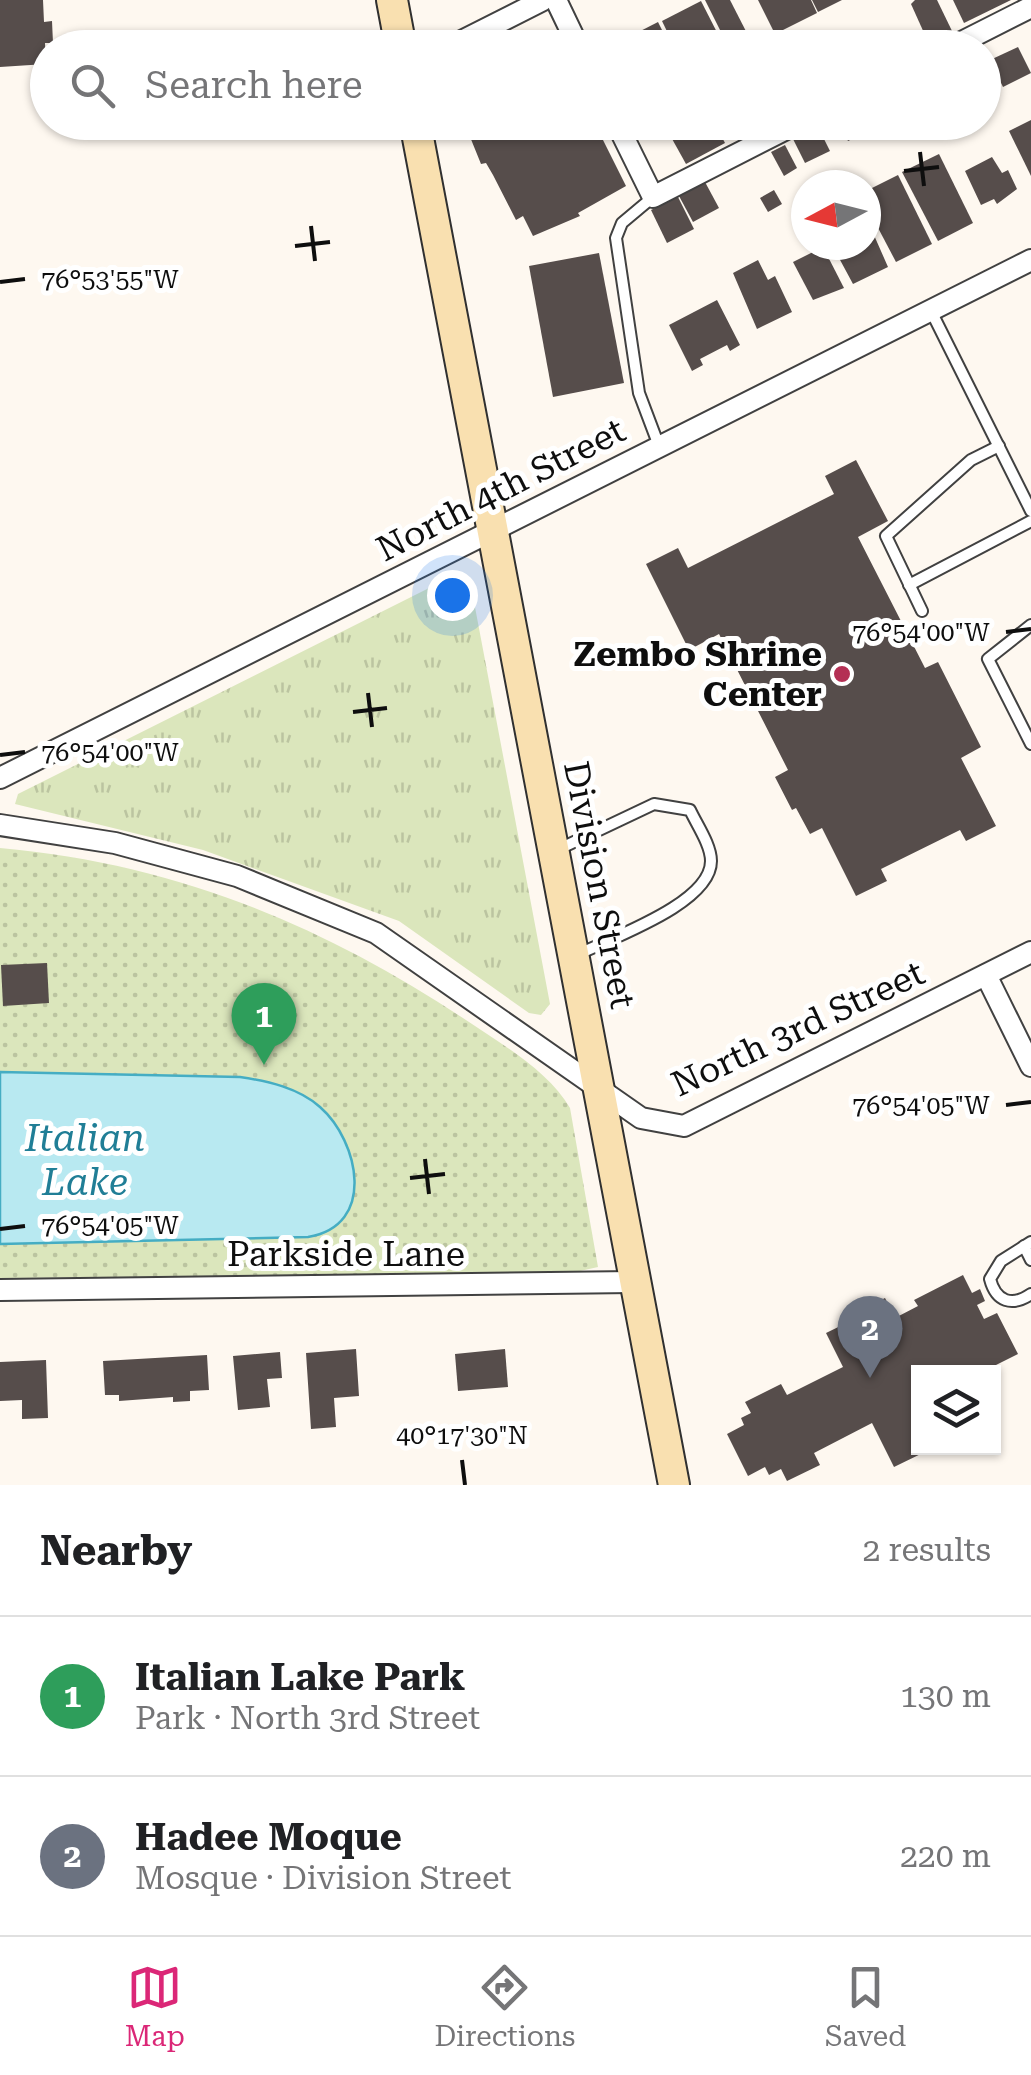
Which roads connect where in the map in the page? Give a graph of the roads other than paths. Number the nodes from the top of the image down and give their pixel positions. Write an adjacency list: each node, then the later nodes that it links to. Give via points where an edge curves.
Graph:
1 (392, 0): 5 (main road)
2 (543, 0): 6 (street)
3 (556, 0): 7 (street)
4 (1031, 7): 8 (street)
5 (398, 30)
6 (484, 30)
7 (570, 30)
8 (986, 30)
9 (418, 140): 19 (main road, Division Street)
10 (625, 140): 12 (street)
11 (764, 140): 12 (street)
12 (652, 196): 15 (lane, via 622,223 616,238 639,394)
13 (1031, 260): 14 (street, North 4th Street)
14 (930, 310): 15 (street, North 4th Street); 16 (lane)
15 (659, 446): 19 (street, North 4th Street)
16 (999, 446): 17 (lane); 20 (lane, via 971,460 886,536)
17 (1031, 511)
18 (1031, 521): 20 (lane)
19 (493, 529): 24 (street, North 4th Street); 26 (main road, Division Street)
20 (910, 584): 21 (lane)
21 (922, 611)
22 (1031, 625): 23 (lane, via 988,659)
23 (1031, 744)
24 (0, 778)
25 (0, 825): 31 (street, North 3rd Street, via 115,842 237,876 376,933)
26 (554, 851): 28 (main road, Division Street); 28 (lane, via 654,804 690,810 711,855 710,872 691,898)
27 (1031, 952): 29 (street, North 3rd Street)
28 (574, 956): 31 (main road, Division Street)
29 (986, 975): 30 (street); 31 (street, North 3rd Street, via 684,1126 641,1118)
30 (1031, 1066)
31 (599, 1087): 34 (main road, Division Street)
32 (1028, 1244): 33 (lane); 36 (lane, via 1001,1260 990,1279 1006,1302)
33 (1031, 1260)
34 (633, 1282): 35 (street, Parkside Lane); 37 (main road, Division Street)
35 (0, 1290)
36 (1031, 1294)
37 (674, 1485)

